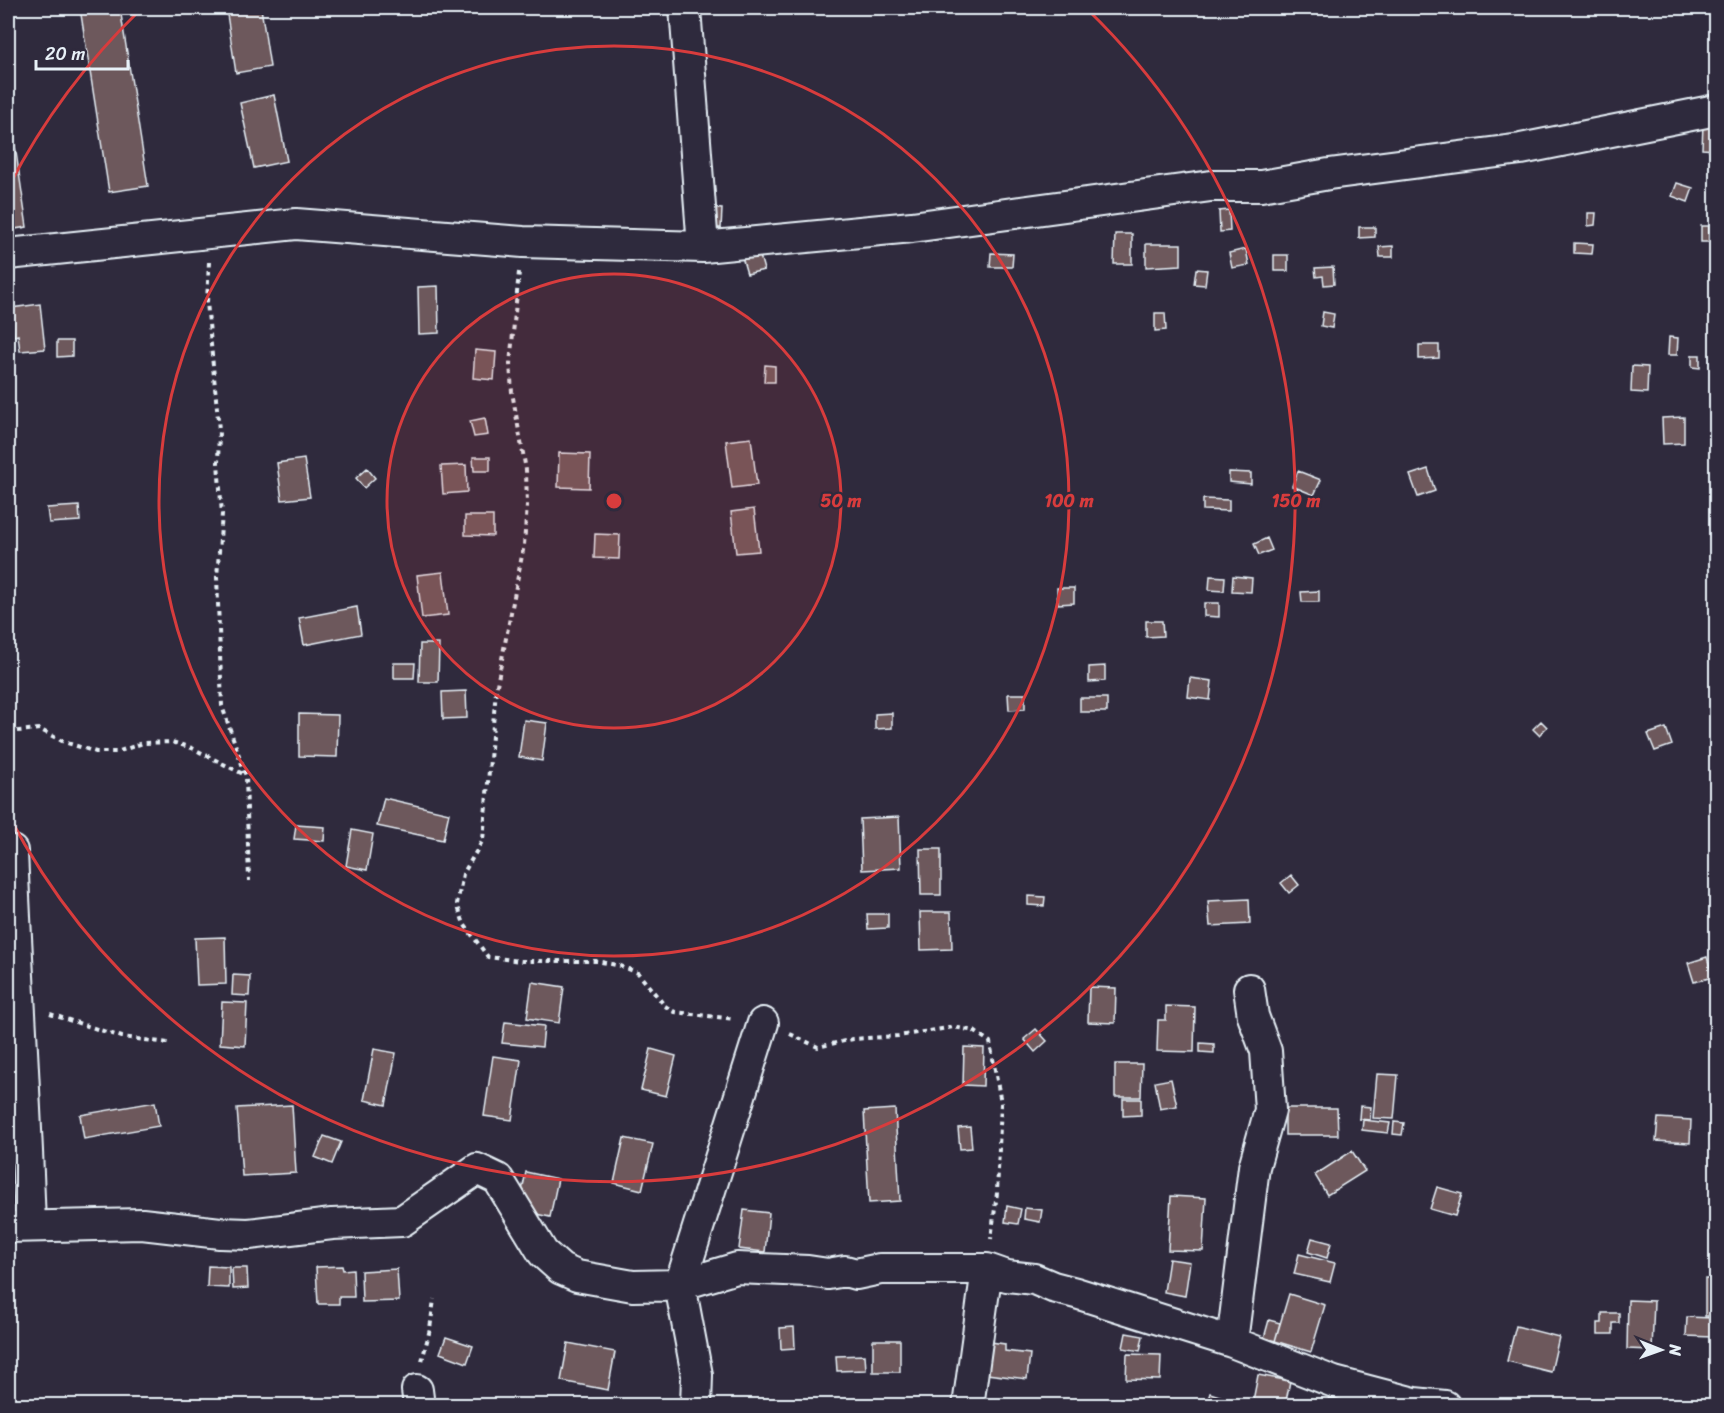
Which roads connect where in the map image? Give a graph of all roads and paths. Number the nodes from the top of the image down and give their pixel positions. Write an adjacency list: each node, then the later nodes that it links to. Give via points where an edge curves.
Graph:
1 (685, 8): 5 (street)
2 (1716, 110): 5 (street, via 1521,149 1260,186 1211,186 912,227)
3 (211, 232): 4 (street, via 296,224); 6 (street); 8 (path, via 207,302 219,430 222,514 217,577 222,706)
4 (522, 242): 5 (street); 13 (path, via 510,364 526,470 524,545 496,690 483,840 463,874 457,904 464,924 488,957 597,961 621,966 638,973 665,1006 675,1012)
5 (703, 247)
6 (8, 254)
7 (8, 732): 8 (path, via 39,729 96,752 117,752 144,742 172,742)
8 (246, 776): 10 (path)
9 (12, 851): 12 (street)
10 (249, 881)
11 (1248, 989): 19 (street, via 1252,1016 1266,1051 1270,1110 1254,1167)
12 (18, 1005): 14 (path, via 122,1037); 15 (street, via 26,1114)
13 (764, 1023): 16 (path, via 818,1047 954,1027 974,1031 990,1042 1001,1103 997,1193); 17 (street)
14 (168, 1043)
15 (19, 1226): 17 (street, via 142,1224 249,1234 402,1221 477,1169 498,1179 543,1253 561,1269 577,1276 633,1286)
16 (987, 1269): 17 (street, via 880,1269 828,1274 737,1269); 19 (street, via 1034,1279); 22 (street)
17 (680, 1285): 21 (street, via 697,1375)
18 (434, 1299): 20 (path)
19 (1232, 1342): 23 (street, via 1334,1382 1414,1403)
20 (418, 1398)
21 (696, 1406)
22 (968, 1406)
23 (1445, 1406)

